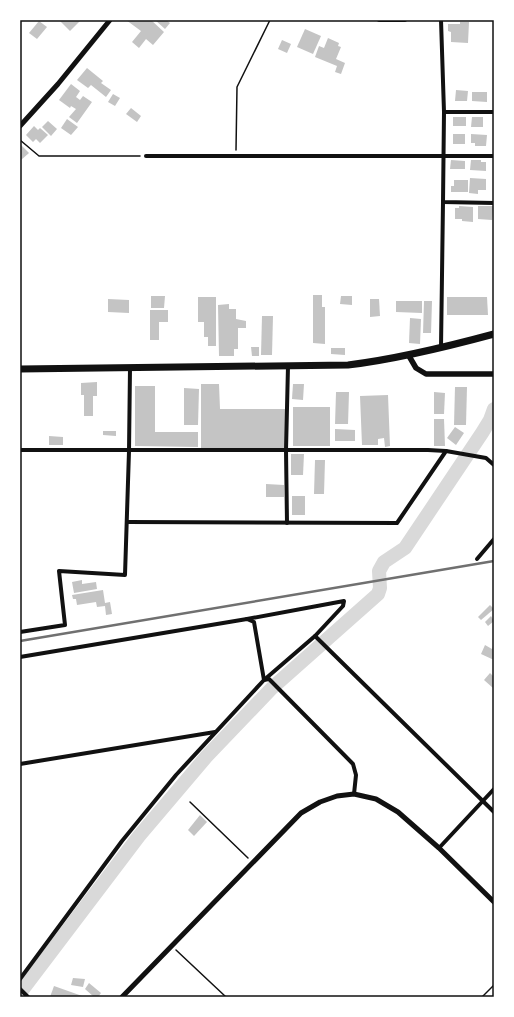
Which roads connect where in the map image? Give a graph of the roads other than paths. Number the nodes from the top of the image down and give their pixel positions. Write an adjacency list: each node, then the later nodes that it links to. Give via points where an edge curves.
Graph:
1 (110, 20): 7 (street)
2 (379, 20): 3 (street)
3 (405, 20)
4 (441, 20): 5 (street)
5 (444, 112): 6 (street); 9 (street)
6 (494, 112)
7 (20, 126)
8 (146, 156): 9 (street)
9 (443, 156): 10 (street); 11 (street)
10 (494, 156)
11 (443, 202): 12 (street); 14 (street)
12 (494, 203)
13 (494, 334): 14 (highway)
14 (441, 348): 15 (highway)
15 (409, 356): 16 (highway, via 348,365); 19 (main road, via 416,368 426,374)
16 (288, 366): 17 (highway); 21 (street)
17 (130, 368): 18 (highway); 22 (street)
18 (20, 369)
19 (494, 374)
20 (20, 450): 22 (street)
21 (286, 450): 22 (street); 23 (street); 26 (street)
22 (130, 451): 25 (street)
23 (446, 452): 24 (street, via 486,458); 26 (street, via 397,523)
24 (494, 465)
25 (128, 522): 26 (street); 30 (street, via 125,575 59,572 65,625)
26 (287, 523)
27 (494, 539): 28 (street)
28 (477, 559)
29 (247, 619): 31 (street, via 344,601 343,606); 32 (street); 33 (street, via 254,622)
30 (20, 632)
31 (315, 636): 33 (street); 38 (street)
32 (20, 657)
33 (264, 680): 34 (street); 37 (street, via 269,679 353,764 356,774)
34 (215, 732): 35 (street); 42 (street, via 122,841)
35 (20, 764)
36 (494, 789): 38 (street)
37 (354, 794): 40 (street, via 376,799 398,812); 45 (street, via 320,802 301,813)
38 (483, 801): 39 (street); 40 (street)
39 (494, 812)
40 (439, 848): 41 (street)
41 (494, 902)
42 (20, 980)
43 (20, 989): 44 (street)
44 (28, 997)
45 (122, 997)

